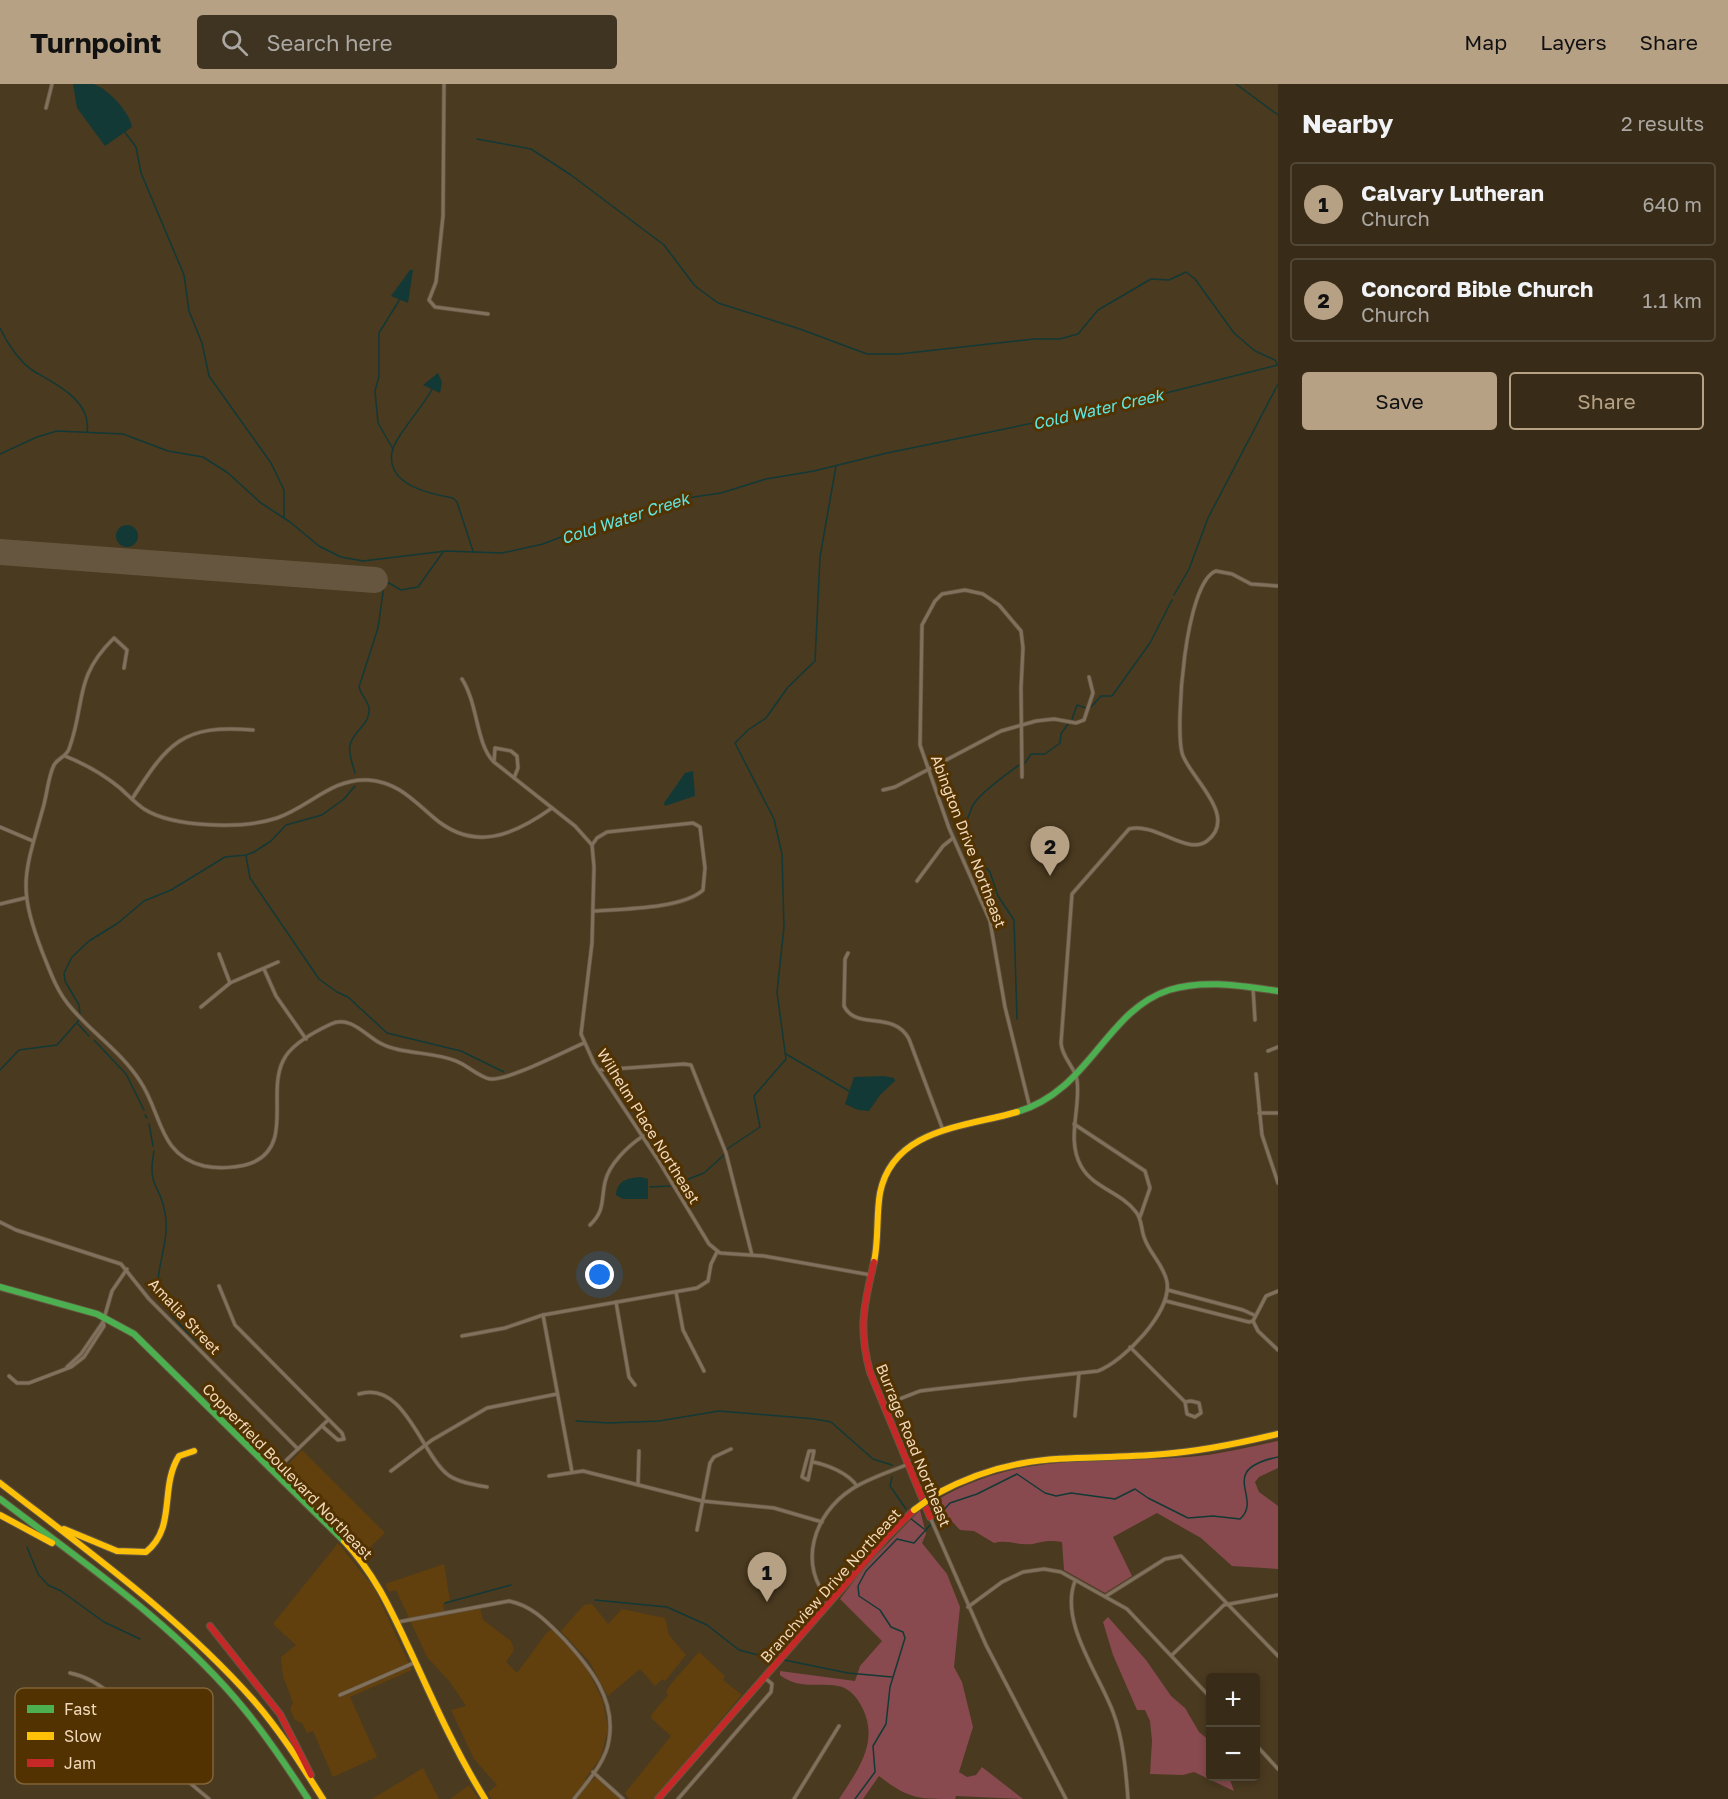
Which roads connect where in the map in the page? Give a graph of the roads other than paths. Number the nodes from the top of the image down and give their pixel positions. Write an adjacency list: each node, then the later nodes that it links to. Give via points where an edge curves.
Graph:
1 (52, 84): 3 (street)
2 (444, 84): 4 (street, via 443,216 436,282 429,300 435,307)
3 (46, 108)
4 (488, 314)
5 (1278, 586): 42 (street, via 1251,584 1232,574 1216,572 1206,579 1197,596 1178,729 1186,764 1206,788 1214,807 1216,818 1210,837 1202,844 1188,845 1147,828 1129,829 1072,894 1061,1043 1065,1060)
6 (124, 668): 11 (street, via 127,650 114,638 85,678)
7 (1089, 677): 9 (street, via 1093,693 1084,720)
8 (462, 679): 12 (street, via 476,710 485,753)
9 (1021, 724): 13 (street); 13 (street, Abington Drive Northeast, via 1023,648 1017,625 983,594 965,590 942,594 930,608 922,629 919,739); 14 (street)
10 (253, 730): 17 (street, via 204,730 181,739 159,758)
11 (65, 756): 17 (street, via 97,771); 21 (street, via 54,766)
12 (494, 762): 15 (street); 15 (street, via 495,748 515,753 519,760)
13 (928, 771): 16 (street); 20 (street, Abington Drive Northeast)
14 (1022, 777)
15 (514, 778): 18 (street)
16 (883, 790)
17 (132, 799): 18 (street, via 151,813 170,819 248,824 289,814 334,786 368,780 400,789 443,825 478,837 513,832)
18 (552, 808): 22 (street)
19 (0, 827): 21 (street)
20 (953, 838): 23 (street); 43 (street, Abington Drive Northeast, via 990,921 1005,1007)
21 (33, 841): 24 (street, via 26,867)
22 (592, 845): 26 (street, Wilhelm Place Northeast); 26 (street, via 607,832 693,824 700,827 705,868 703,890 693,898)
23 (917, 881)
24 (26, 898): 25 (street); 36 (street, via 32,926 60,993 139,1078 167,1142 193,1162 209,1167 244,1166 269,1152 276,1136 280,1066)
25 (0, 904)
26 (593, 911): 37 (street, Wilhelm Place Northeast, via 581,1024)
27 (848, 953): 47 (street, via 844,994 847,1012 902,1028)
28 (219, 954): 31 (street)
29 (278, 962): 30 (street)
30 (264, 969): 31 (street); 36 (street, via 276,996)
31 (230, 983): 34 (street)
32 (1254, 988): 33 (main road, Burrage Road Northeast); 35 (street); 42 (main road, Burrage Road Northeast, via 1193,985 1154,996 1125,1020)
33 (1278, 991)
34 (201, 1007)
35 (1255, 1020)
36 (306, 1040): 37 (street, via 333,1023 345,1022 387,1046 451,1059 489,1079 509,1075)
37 (584, 1043): 40 (street, Wilhelm Place Northeast)
38 (1278, 1047): 39 (street)
39 (1268, 1051)
40 (599, 1070): 48 (street, Wilhelm Place Northeast); 54 (street, via 691,1065 726,1153)
41 (1256, 1074): 44 (street)
42 (1076, 1077): 43 (main road, Burrage Road Northeast, via 1061,1092); 46 (street)
43 (1030, 1109): 47 (main road, Burrage Road Northeast)
44 (1259, 1113): 45 (street); 49 (street)
45 (1278, 1113)
46 (1074, 1124): 50 (street, via 1075,1149 1084,1171 1129,1204); 50 (street, via 1145,1171 1150,1188)
47 (943, 1130): 56 (main road, Burrage Road Northeast, via 909,1145 885,1177)
48 (643, 1136): 52 (street, via 612,1167 605,1181 602,1209); 53 (street, Wilhelm Place Northeast, via 704,1238)
49 (1278, 1183)
50 (1140, 1217): 59 (street, via 1144,1238 1163,1271)
51 (0, 1222): 55 (street, Amalia Street, via 121,1263)
52 (590, 1225)
53 (717, 1252): 54 (street); 61 (street, via 708,1281 697,1288)
54 (752, 1254): 56 (street)
55 (127, 1269): 66 (street, via 112,1291); 84 (street, Amalia Street, via 149,1299)
56 (871, 1275): 78 (main road, Burrage Road Northeast, via 863,1304 862,1330 866,1359)
57 (219, 1286): 80 (street, via 235,1325)
58 (0, 1287): 66 (main road, Copperfield Boulevard Northeast)
59 (1168, 1290): 62 (street); 65 (street)
60 (1278, 1291): 65 (street, via 1266,1296)
61 (676, 1292): 63 (street); 71 (street, via 682,1327)
62 (1166, 1301): 67 (street); 69 (street)
63 (616, 1302): 64 (street); 74 (street, via 629,1377)
64 (543, 1315): 68 (street, via 505,1328); 76 (street)
65 (1254, 1315): 67 (street)
66 (104, 1320): 73 (street, via 84,1357 66,1368 29,1383 17,1383); 91 (main road, Copperfield Boulevard Northeast, via 144,1342)
67 (1252, 1321): 70 (street)
68 (462, 1336)
69 (1130, 1347): 72 (street, via 1107,1366); 77 (street)
70 (1278, 1350)
71 (705, 1371)
72 (1078, 1373): 78 (street, via 928,1390); 79 (street)
73 (9, 1376)
74 (635, 1385)
75 (359, 1394): 83 (street, via 371,1392 391,1399)
76 (557, 1394): 83 (street, via 488,1408); 92 (street)
77 (1185, 1402): 77 (street, via 1191,1417 1201,1413 1199,1403)
78 (884, 1405): 89 (main road, Burrage Road Northeast)
79 (1075, 1416)
80 (328, 1420): 81 (street); 81 (street, via 344,1435 342,1441)
81 (322, 1426): 84 (street)
82 (1278, 1434): 109 (main road, Branchview Drive Northeast, bridge, via 1175,1453 1050,1458 1008,1464 974,1475 914,1510)
83 (426, 1445): 90 (street); 97 (street, via 447,1474)
84 (298, 1449): 91 (street)
85 (731, 1449): 99 (street, via 710,1463)
86 (194, 1451): 103 (main road, via 181,1454 171,1465 165,1529 146,1550 125,1553)
87 (639, 1451): 95 (street)
88 (813, 1462): 88 (street, via 814,1451 808,1451 802,1477 805,1480); 96 (street, via 848,1477)
89 (908, 1464): 96 (street); 101 (main road, Burrage Road Northeast)
90 (391, 1471)
91 (274, 1472): 112 (main road, Copperfield Boulevard Northeast, via 358,1556)
92 (572, 1473): 93 (street); 95 (street, via 587,1471)
93 (549, 1476)
94 (0, 1483): 103 (main road)
95 (638, 1485): 99 (street)
96 (857, 1486): 102 (street, via 833,1505)
97 (487, 1487)
98 (0, 1499): 105 (main road)
99 (702, 1501): 102 (street, via 774,1508); 104 (street)
100 (0, 1515): 105 (main road)
101 (930, 1517): 111 (street, Burrage Road Northeast)
102 (822, 1522): 109 (street, via 814,1545 813,1572)
103 (53, 1524): 127 (main road, via 166,1611 211,1652 266,1714)
104 (697, 1530)
105 (71, 1553): 129 (main road, via 154,1617 204,1662 251,1715)
106 (1076, 1580): 108 (street); 111 (street, via 1055,1570 1032,1570 1011,1577); 138 (street, via 1071,1609 1113,1712)
107 (1278, 1595): 110 (street)
108 (1106, 1596): 110 (street, via 1176,1556 1187,1560); 114 (street, via 1127,1609)
109 (830, 1602): 118 (main road, Branchview Drive Northeast)
110 (1229, 1604): 114 (street); 115 (street)
111 (968, 1607): 137 (street, Burrage Road Northeast)
112 (398, 1622): 116 (main road, Copperfield Boulevard Northeast); 125 (street, via 508,1601 533,1609 590,1666 602,1689 610,1739)
113 (210, 1626): 127 (main road, via 283,1716 299,1742)
114 (1171, 1655): 120 (street)
115 (1278, 1656)
116 (416, 1662): 121 (street); 131 (main road, Copperfield Boulevard Northeast, via 459,1757)
117 (70, 1672): 119 (street, via 94,1680)
118 (765, 1678): 134 (main road, Branchview Drive Northeast); 135 (street, via 772,1684 771,1692)
119 (103, 1688)
120 (1206, 1693)
121 (340, 1695)
122 (839, 1726): 136 (street)
123 (1260, 1749): 124 (street)
124 (1278, 1769)
125 (593, 1772): 132 (street); 133 (street)
126 (192, 1784): 128 (street)
127 (316, 1787): 130 (main road)
128 (209, 1799)
129 (308, 1799)
130 (322, 1799)
131 (485, 1799)
132 (574, 1799)
133 (623, 1799)
134 (658, 1799)
135 (678, 1799)
136 (794, 1799)
137 (1066, 1799)
138 (1128, 1799)

